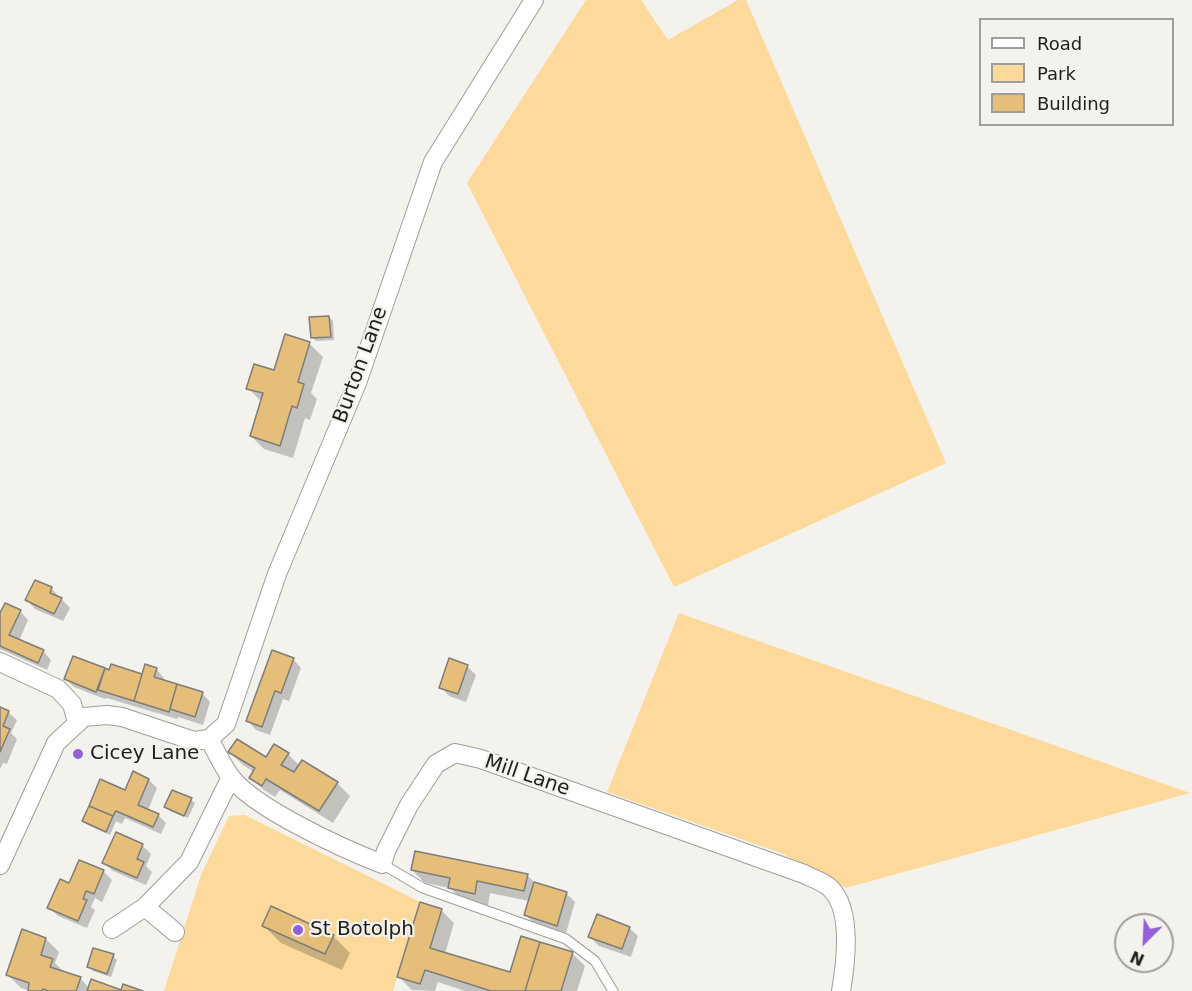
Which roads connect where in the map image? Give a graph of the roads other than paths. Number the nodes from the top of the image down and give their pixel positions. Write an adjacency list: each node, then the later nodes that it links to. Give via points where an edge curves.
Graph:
1 (534, 0): 4 (street, Burton Lane, via 433,162 357,383 277,574 226,724)
2 (0, 662): 3 (street, via 58,689 72,704)
3 (76, 722): 4 (street, via 84,717 122,717 194,741); 7 (street, via 56,743)
4 (209, 740): 5 (street)
5 (231, 777): 6 (street, via 270,808 331,842); 8 (street, via 189,862)
6 (382, 864): 11 (lane, via 423,888 566,939 595,961); 12 (street, Mill Lane, via 410,805 436,764 456,753 481,759 804,873 829,887 842,906 846,959)
7 (0, 865)
8 (145, 907): 9 (street); 10 (street)
9 (112, 929)
10 (175, 932)
11 (614, 991)
12 (841, 991)

